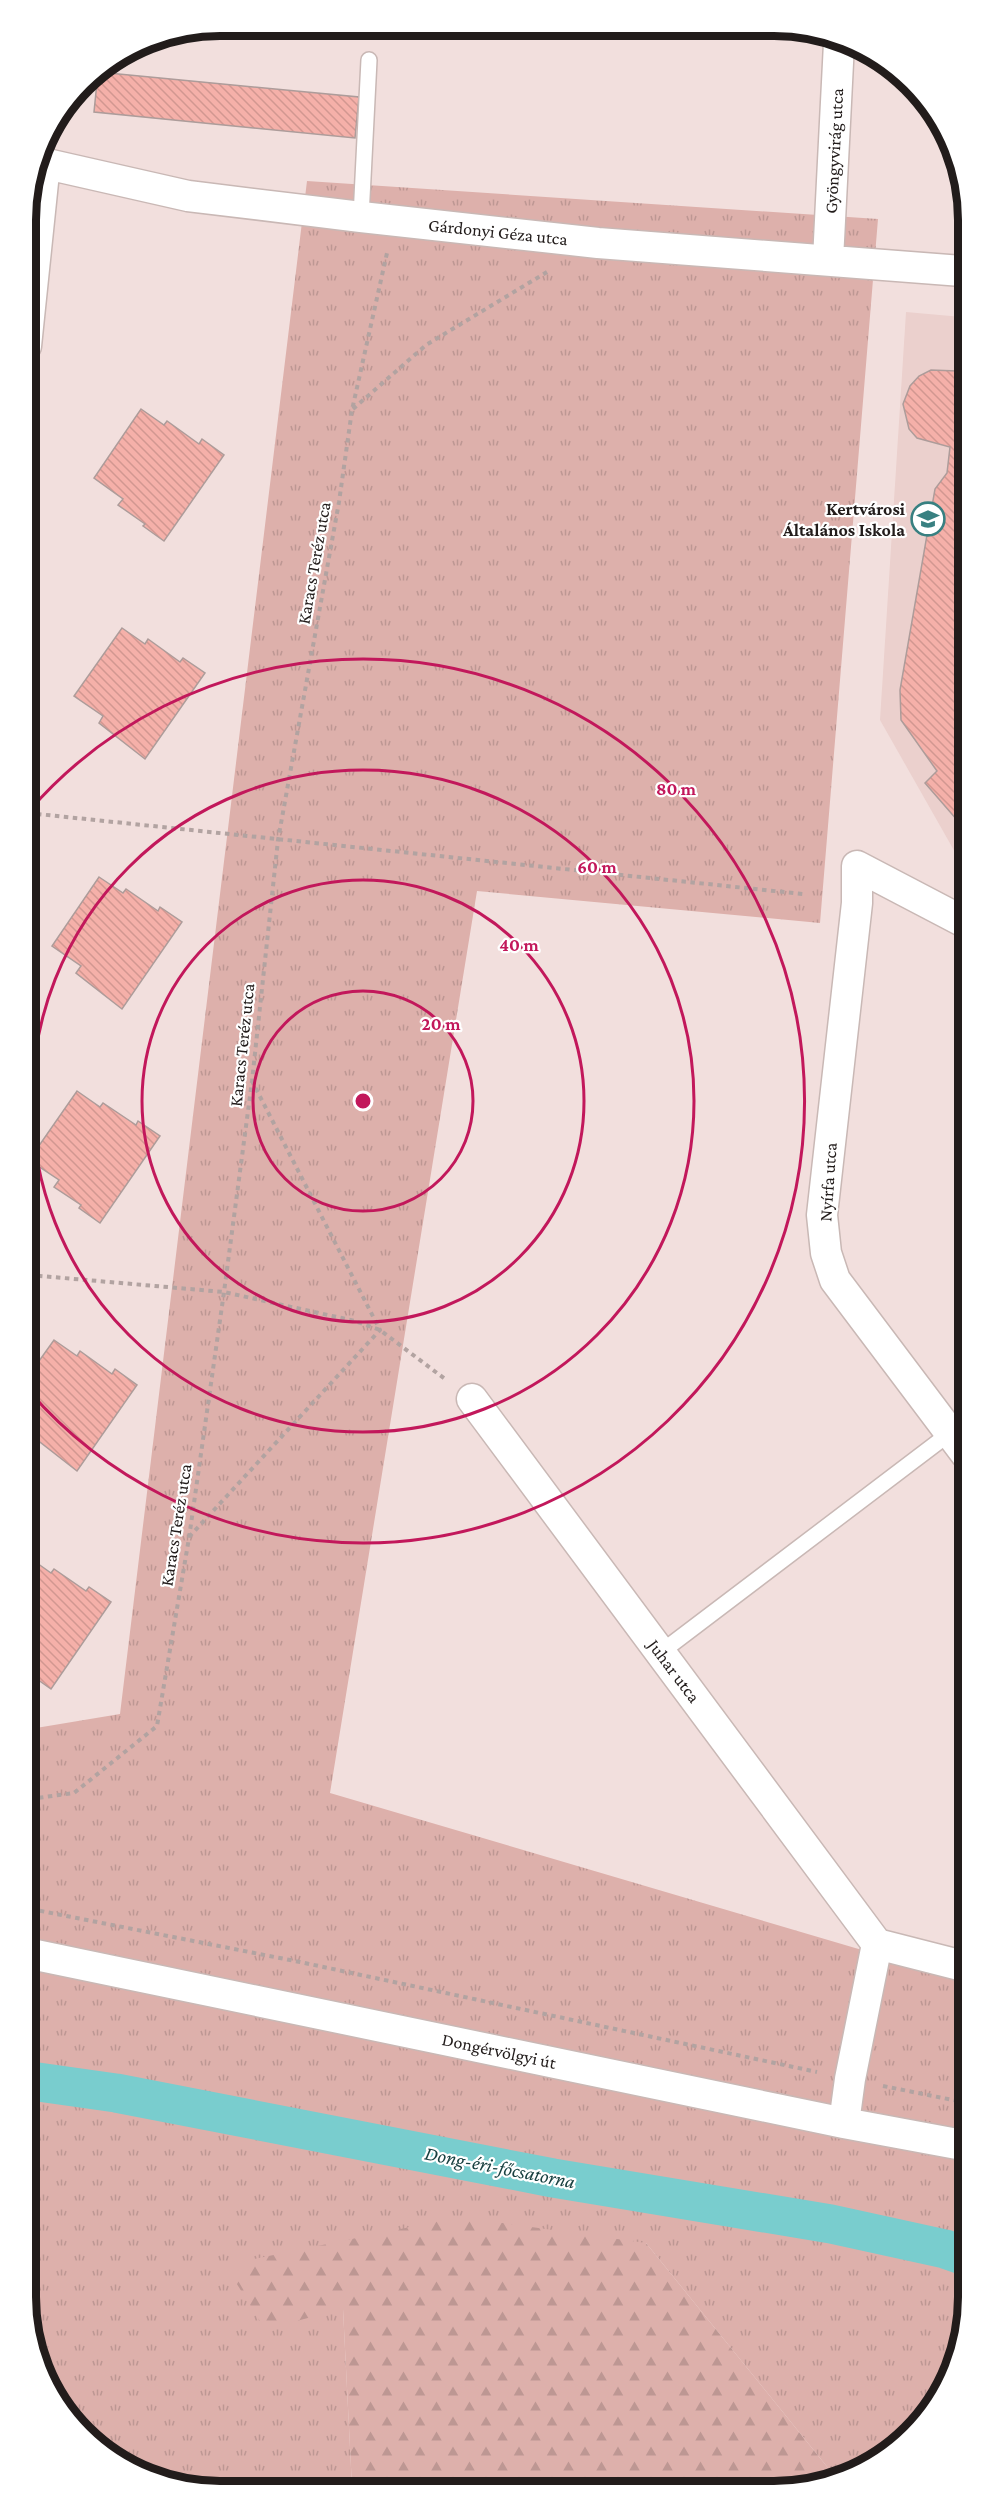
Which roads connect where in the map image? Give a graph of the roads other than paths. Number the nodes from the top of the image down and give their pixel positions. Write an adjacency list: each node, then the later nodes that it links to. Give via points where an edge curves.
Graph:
1 (839, 48): 7 (street, Gyöngyvirág utca)
2 (369, 60): 5 (lane)
3 (45, 164): 5 (street, Gárdonyi Géza utca, via 188,196)
4 (39, 193): 6 (street)
5 (361, 217): 7 (street, Gárdonyi Géza utca, via 598,243)
6 (36, 224)
7 (828, 260): 8 (street, Gárdonyi Géza utca)
8 (958, 271)
9 (958, 919): 11 (street, Nyírfa utca, via 858,866 822,1215 826,1253 835,1280)
10 (472, 1399): 12 (street, Juhar utca)
11 (958, 1444): 12 (lane)
12 (660, 1653): 13 (street, Juhar utca)
13 (877, 1944): 15 (street); 16 (street)
14 (36, 1955): 16 (street, Dongérvölgyi út)
15 (958, 1965)
16 (844, 2123): 17 (street, Dongérvölgyi út)
17 (958, 2144)

